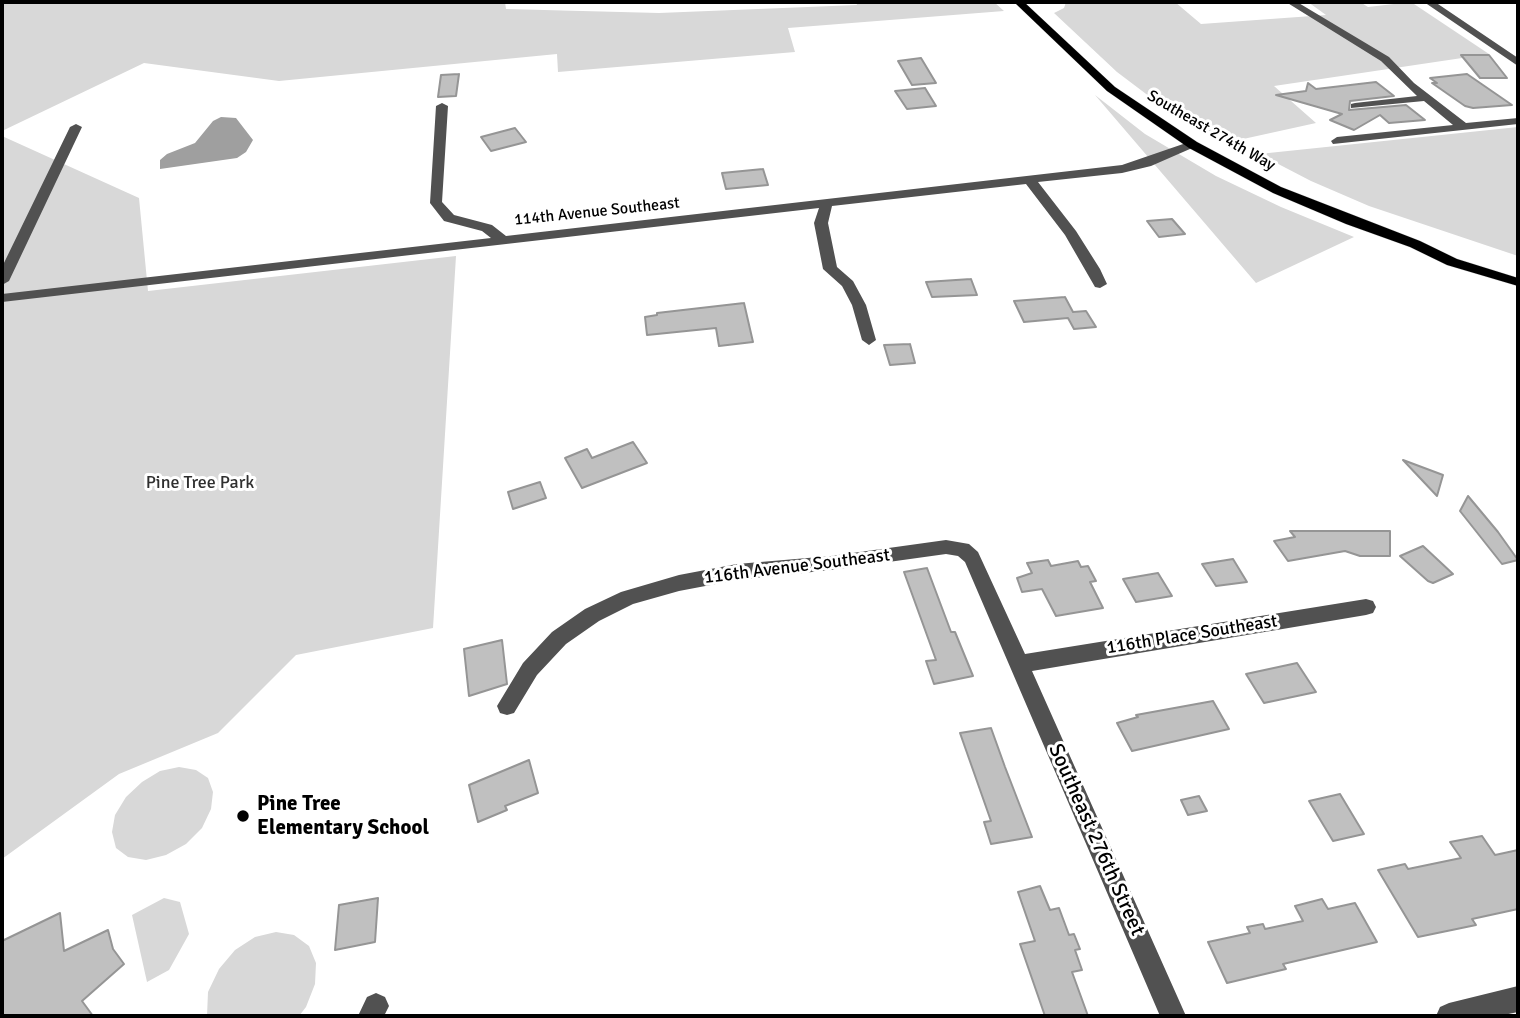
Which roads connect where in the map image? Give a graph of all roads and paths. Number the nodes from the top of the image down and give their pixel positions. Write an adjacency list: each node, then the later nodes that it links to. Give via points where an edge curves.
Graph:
1 (1019, 2): 12 (main road, Southeast 274th Way, via 1111,89)
2 (1292, 2): 5 (street, via 1385,59)
3 (1429, 2): 4 (street)
4 (1518, 63)
5 (1425, 99): 7 (street); 10 (street)
6 (442, 106): 15 (street, via 436,202 449,218 487,228)
7 (1355, 106)
8 (1518, 121): 10 (street)
9 (76, 127): 18 (street)
10 (1463, 127): 11 (street)
11 (1337, 141)
12 (1193, 145): 13 (street, 114th Avenue Southeast, via 1122,169); 16 (main road, Southeast 274th Way, via 1277,190)
13 (1030, 180): 14 (street, 114th Avenue Southeast); 20 (street, via 1071,234)
14 (826, 204): 15 (street, 114th Avenue Southeast); 22 (street, via 821,223 830,269 848,284)
15 (503, 240): 21 (street, 114th Avenue Southeast)
16 (1415, 244): 17 (main road, Southeast 274th Way, via 1451,249); 19 (main road, Southeast 274th Way, via 1452,262)
17 (1518, 270)
18 (2, 281)
19 (1518, 282)
20 (1100, 284)
21 (2, 298)
22 (869, 340)
23 (1366, 607): 24 (street, 116th Place Southeast)
24 (1019, 664): 25 (street, 116th Avenue Southeast, via 972,557 963,549 946,547 737,572 628,598 559,638 530,669); 27 (street, Southeast 276th Street)
25 (507, 706)
26 (1518, 999): 28 (street)
27 (1172, 1016)
28 (1449, 1016)

